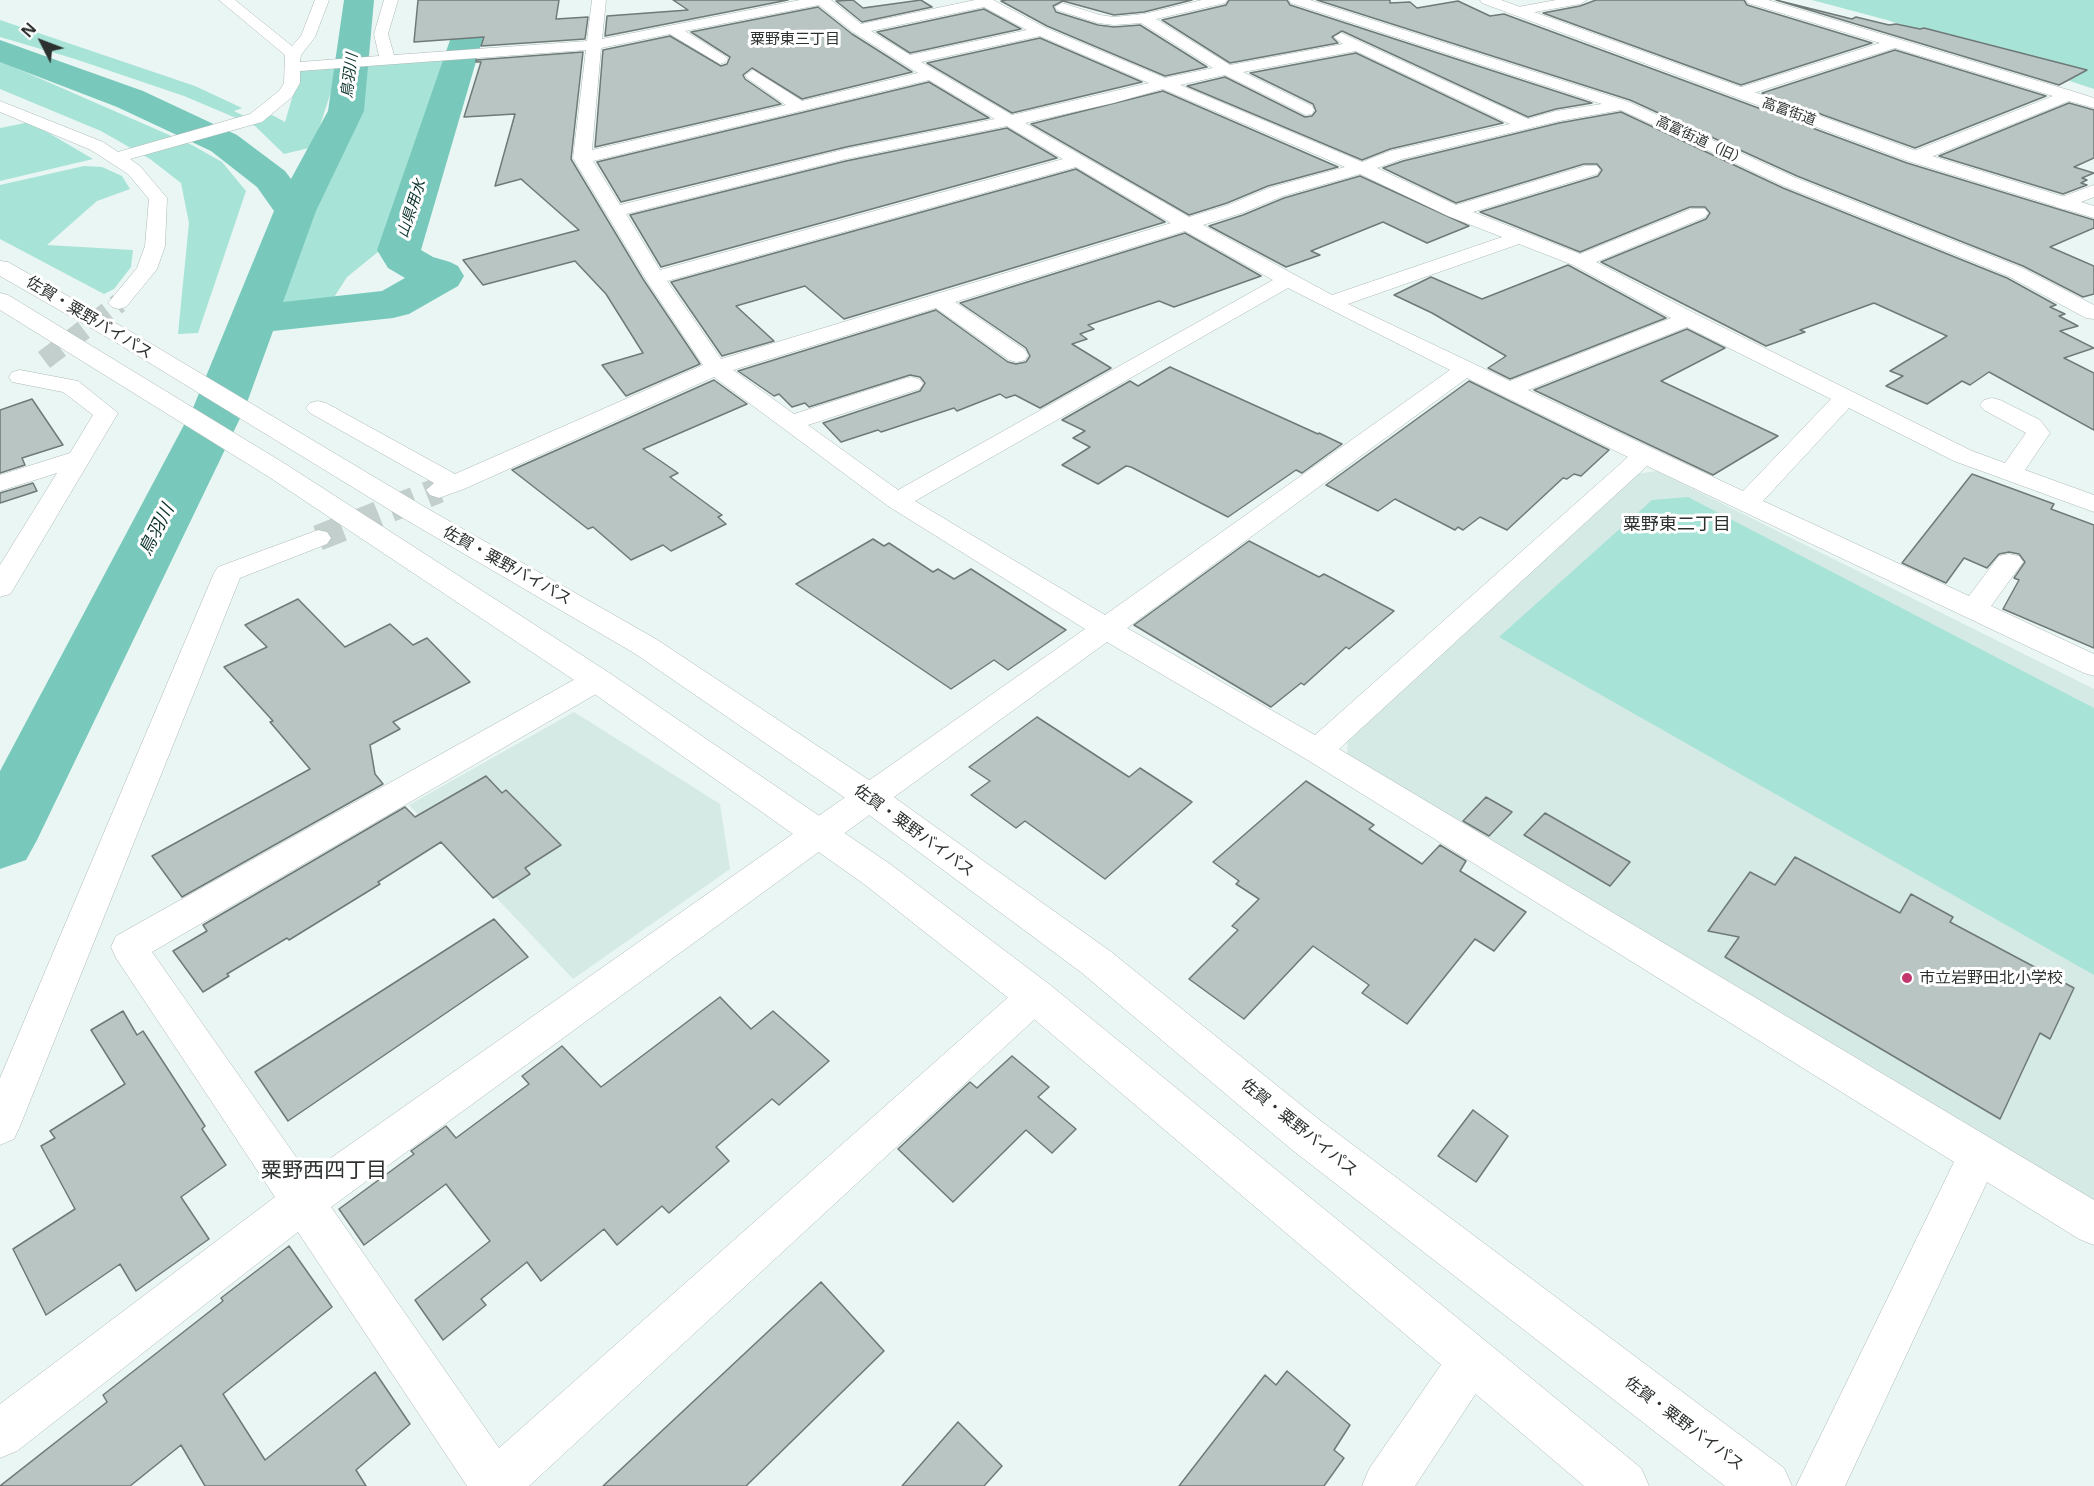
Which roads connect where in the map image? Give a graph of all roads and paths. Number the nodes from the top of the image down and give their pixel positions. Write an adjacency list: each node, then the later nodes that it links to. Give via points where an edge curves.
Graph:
1 (226, 0): 27 (street)
2 (322, 0): 27 (street)
3 (391, 0): 25 (street, via 381,34)
4 (599, 0): 22 (street)
5 (821, 0): 18 (street); 19 (street)
6 (1220, 0): 17 (street)
7 (1296, 0): 13 (street, 高富街道（旧）)
8 (1487, 0): 15 (main road, 高富街道)
9 (1580, 0): 15 (street)
10 (1753, 0): 21 (street)
11 (984, 1): 16 (street); 19 (street)
12 (1090, 2): 17 (street, via 1056,7 1098,19)
13 (1321, 9): 23 (street, via 1311,14 1333,33); 35 (street, 高富街道（旧）)
14 (1028, 10): 16 (street)
15 (1518, 11): 32 (main road, 高富街道)
16 (1005, 12): 20 (street)
17 (1144, 18): 28 (street)
18 (671, 29): 22 (street); 24 (street)
19 (858, 29): 26 (street)
20 (1041, 31): 26 (street); 31 (street)
21 (1895, 43): 32 (street); 33 (street)
22 (594, 45): 25 (street); 45 (street)
23 (1358, 46): 28 (street); 41 (street)
24 (720, 59)
25 (381, 60): 27 (street)
26 (908, 60): 30 (street)
27 (298, 62): 43 (street, via 286,94 256,118)
28 (1227, 69): 31 (street); 40 (street, via 1306,110)
29 (753, 75): 37 (street)
30 (931, 75): 37 (street); 39 (street)
31 (1165, 83): 39 (street); 40 (street)
32 (1738, 93): 44 (main road, 高富街道)
33 (2069, 95): 34 (street); 44 (street)
34 (2094, 103)
35 (1623, 105): 41 (street); 65 (street, 高富街道（旧）, via 1790,182 2015,272)
36 (0, 106): 38 (street)
37 (799, 106): 45 (street)
38 (32, 119): 42 (street); 43 (street)
39 (1009, 120): 46 (street); 51 (street, via 846,154)
40 (1256, 122): 47 (street)
41 (1527, 125): 47 (street, via 1396,155)
42 (0, 126)
43 (124, 155): 63 (street, via 158,198 155,246 147,269)
44 (1916, 157): 50 (main road, 高富街道)
45 (582, 158): 51 (street)
46 (1078, 161): 55 (street); 59 (street)
47 (1362, 168): 52 (street); 55 (street, via 1276,192)
48 (1591, 170): 52 (street)
49 (2094, 191): 50 (street)
50 (2063, 202): 53 (main road, 高富街道)
51 (613, 212): 59 (street)
52 (1455, 212): 56 (street)
53 (2094, 212)
54 (1698, 213): 57 (street)
55 (1187, 224): 60 (street); 62 (street)
56 (1521, 237): 57 (street); 64 (street)
57 (1580, 261): 66 (street)
58 (0, 267): 78 (main road, 佐賀・粟野バイパス, via 125,338)
59 (655, 278): 69 (street)
60 (1287, 280): 64 (street); 83 (street)
61 (0, 300): 78 (main road, 佐賀・粟野バイパス, via 118,373)
62 (939, 300): 67 (street); 69 (street)
63 (119, 303)
64 (1330, 303): 70 (street)
65 (2094, 313)
66 (1688, 319): 73 (street); 74 (street)
67 (1017, 355)
68 (44, 360): 71 (street)
69 (716, 368): 76 (street, via 447,487); 77 (street)
70 (1465, 369): 73 (street); 90 (street)
71 (10, 382): 80 (street, via 70,386 106,413)
72 (911, 384): 77 (street)
73 (1508, 390): 79 (street)
74 (1846, 398): 81 (street, via 1963,456); 84 (street)
75 (1992, 405): 81 (street, via 2032,425 2038,433)
76 (318, 408)
77 (792, 422): 83 (street)
78 (282, 453): 92 (main road, 佐賀・粟野バイパス); 94 (main road, 佐賀・粟野バイパス, via 418,515 542,584 645,646)
79 (1644, 455): 84 (street); 93 (street)
80 (78, 458): 82 (street); 88 (street)
81 (2010, 473): 85 (street)
82 (0, 483)
83 (897, 501): 90 (street)
84 (1748, 501): 89 (street)
85 (2094, 504)
86 (318, 538): 96 (street, via 228,573)
87 (2009, 561): 89 (street)
88 (0, 588)
89 (1974, 609): 91 (street)
90 (1105, 628): 93 (street); 94 (street)
91 (2094, 666)
92 (597, 680): 95 (main road, 佐賀・粟野バイパス); 97 (street)
93 (1317, 751): 100 (street)
94 (869, 797): 95 (street); 108 (main road, 佐賀・粟野バイパス, via 1096,962 1306,1135)
95 (819, 834): 98 (main road, 佐賀・粟野バイパス, via 877,873); 101 (street)
96 (80, 929): 97 (street); 99 (street)
97 (129, 947): 101 (street)
98 (1035, 996): 103 (main road, 佐賀・粟野バイパス); 105 (street)
99 (0, 1126)
100 (1979, 1155): 102 (street); 109 (street)
101 (303, 1202): 104 (street); 105 (street)
102 (2094, 1224)
103 (1472, 1359): 106 (street); 107 (main road, 佐賀・粟野バイパス)
104 (0, 1434)
105 (495, 1485)
106 (1386, 1486)
107 (1623, 1486)
108 (1766, 1486)
109 (1820, 1486)

